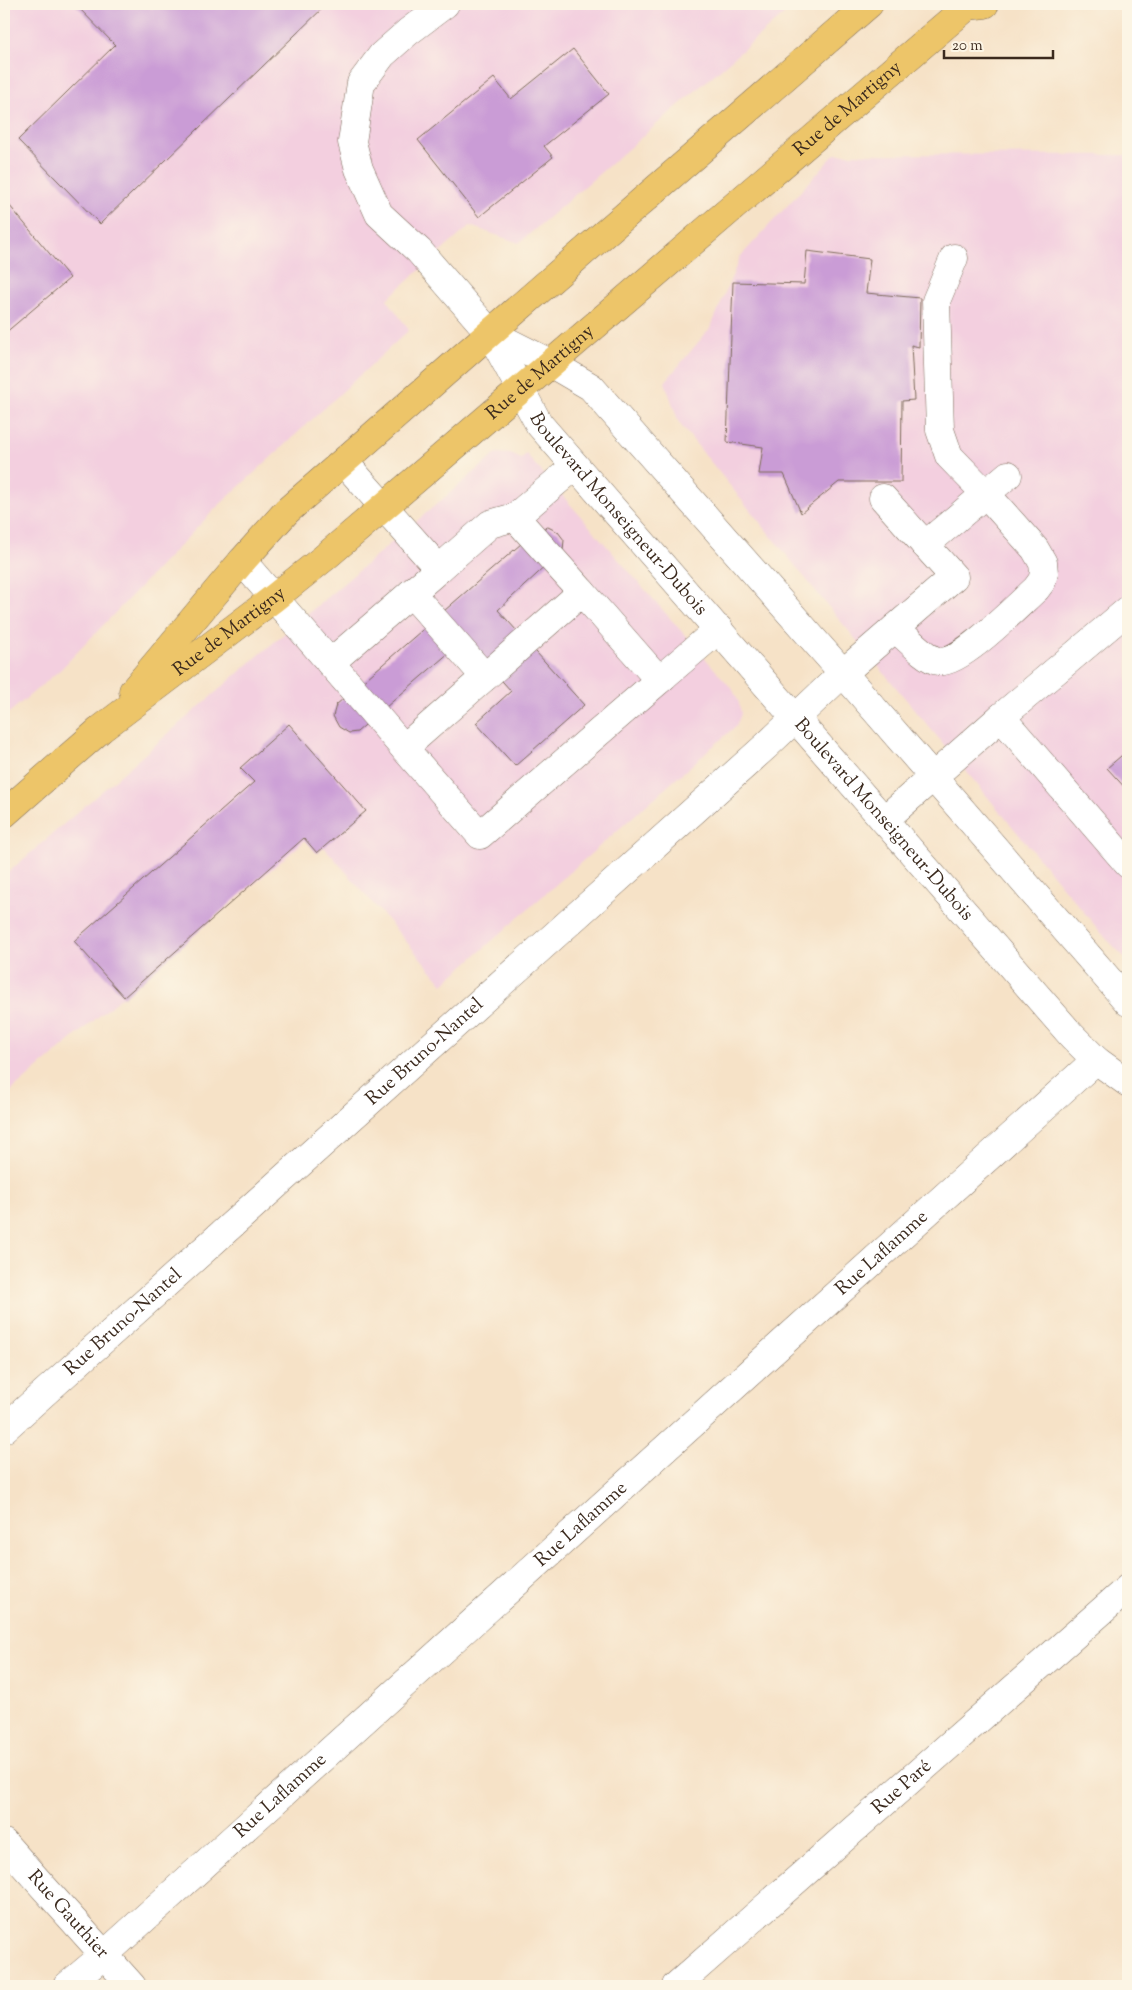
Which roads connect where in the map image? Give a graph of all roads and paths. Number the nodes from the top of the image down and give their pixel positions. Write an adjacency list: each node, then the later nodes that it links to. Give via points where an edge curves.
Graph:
1 (445, 4): 5 (street, via 382,55 361,83 352,142 359,168 379,214 419,251)
2 (869, 4): 5 (main road, Rue de Martigny)
3 (974, 5): 6 (main road, Rue de Martigny)
4 (954, 258): 11 (street, via 936,302 940,430 949,456)
5 (490, 333): 6 (street); 7 (street, Boulevard Monseigneur-Dubois); 8 (main road, Rue de Martigny)
6 (550, 363): 7 (main road, Rue de Martigny); 25 (street, via 591,387)
7 (520, 389): 9 (street, Boulevard Monseigneur-Dubois, via 539,424); 13 (main road, Rue de Martigny)
8 (344, 462): 13 (street); 16 (main road, Rue de Martigny, via 287,511)
9 (576, 466): 14 (street); 23 (street, Boulevard Monseigneur-Dubois)
10 (1008, 475): 11 (street)
11 (986, 494): 15 (street); 22 (street, via 1035,549 1043,563 1042,581 971,647 948,661 937,661)
12 (883, 498): 15 (street)
13 (384, 506): 17 (street); 20 (main road, Rue de Martigny)
14 (516, 517): 17 (street, via 490,524); 18 (street)
15 (925, 545): 22 (street, Rue Bruno-Nantel, via 954,577)
16 (242, 561): 20 (street); 30 (main road, Rue de Martigny)
17 (439, 569): 19 (street)
18 (582, 592): 26 (street, via 659,680); 27 (street)
19 (411, 593): 24 (street); 27 (street)
20 (274, 598): 24 (street); 30 (main road, Rue de Martigny)
21 (1128, 610): 29 (street)
22 (895, 628): 25 (street, Rue Bruno-Nantel)
23 (719, 629): 26 (street); 28 (street, Boulevard Monseigneur-Dubois)
24 (330, 663): 31 (street)
25 (843, 673): 28 (street, Rue Bruno-Nantel); 32 (street)
26 (664, 676): 31 (street, via 480,835)
27 (485, 677): 31 (street)
28 (796, 718): 34 (street, Boulevard Monseigneur-Dubois); 39 (street, Rue Bruno-Nantel)
29 (1001, 718): 32 (street); 35 (street)
30 (101, 729): 33 (main road, Rue de Martigny)
31 (404, 748)
32 (932, 778): 34 (street); 36 (street)
33 (4, 814)
34 (884, 820): 37 (street, Boulevard Monseigneur-Dubois, via 993,948)
35 (1126, 858)
36 (1128, 1001)
37 (1096, 1060): 38 (street, Boulevard Monseigneur-Dubois); 42 (street, Rue Laflamme)
38 (1128, 1083)
39 (4, 1428)
40 (1128, 1588): 45 (street, Rue Paré)
41 (4, 1843): 42 (street, Rue Gauthier)
42 (104, 1955): 43 (street, Rue Laflamme); 44 (street, Rue Gauthier)
43 (67, 1986)
44 (132, 1986)
45 (676, 1986)

